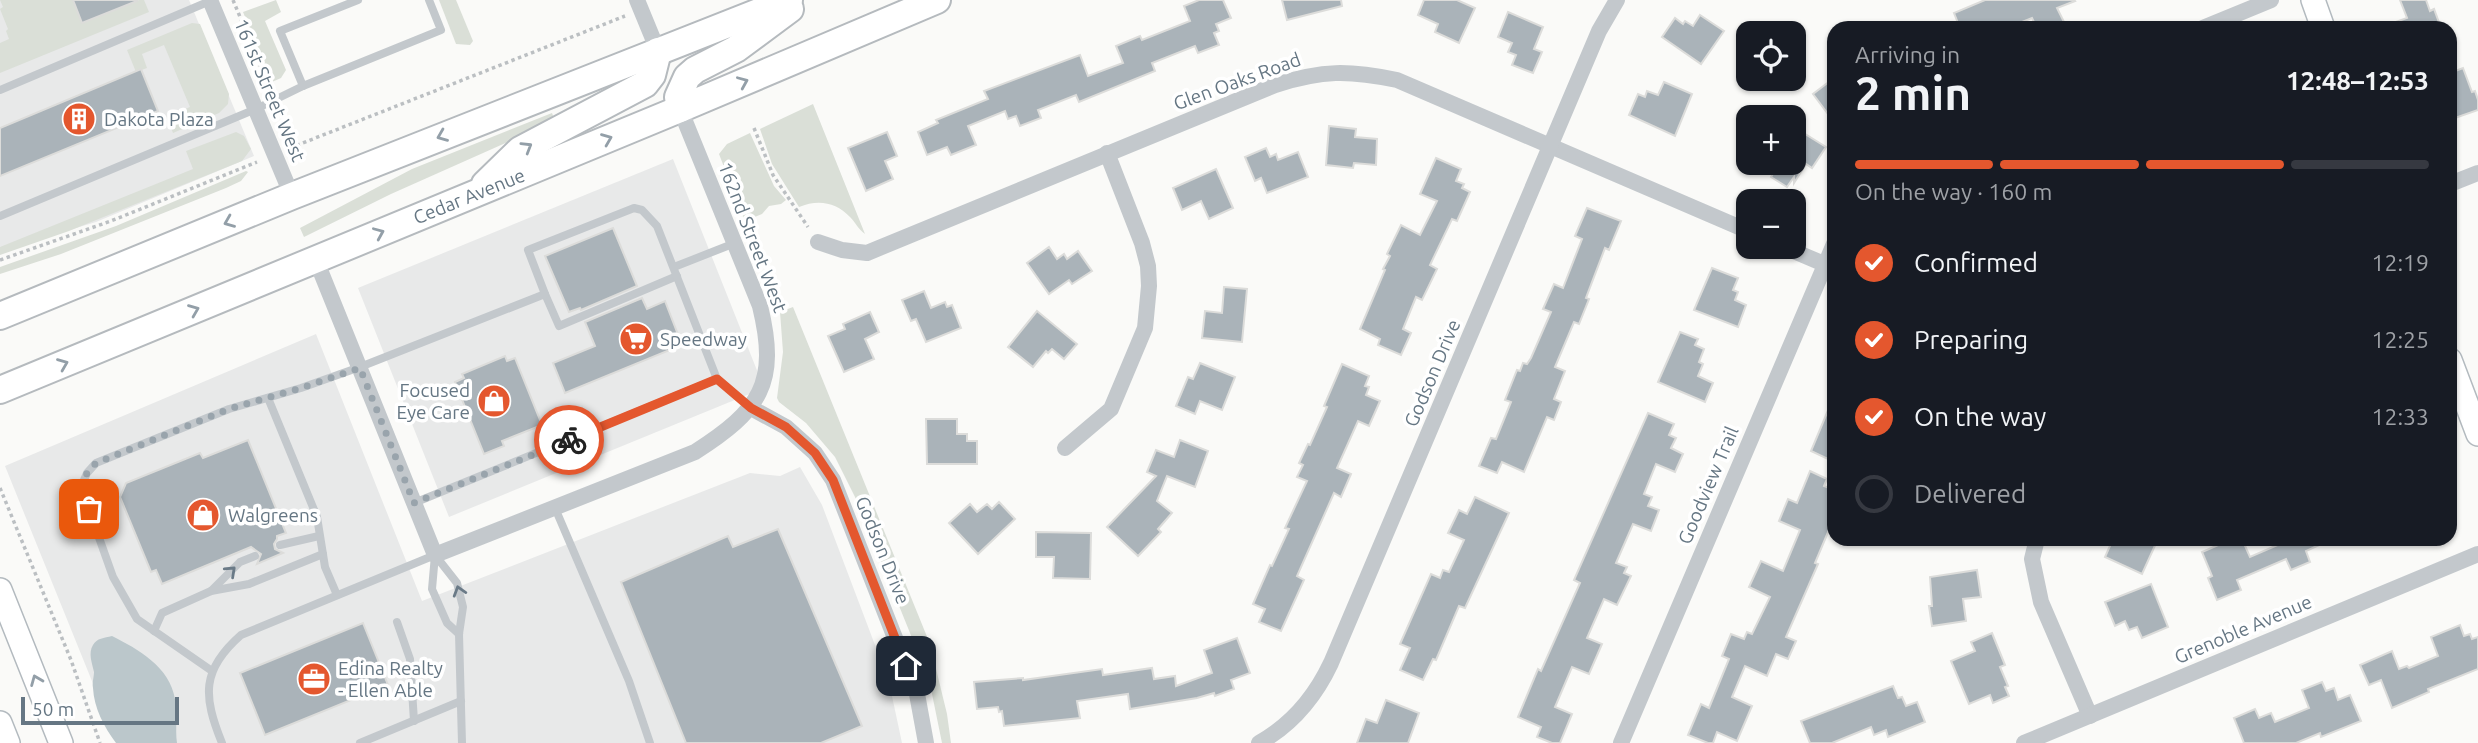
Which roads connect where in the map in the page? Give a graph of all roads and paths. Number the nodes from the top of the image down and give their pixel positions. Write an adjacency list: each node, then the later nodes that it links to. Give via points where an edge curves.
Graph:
1 (210, 0): 16 (lane); 18 (street, 161st Street West)
2 (233, 0): 17 (path)
3 (358, 0): 15 (lane, via 280,31)
4 (429, 0): 15 (lane, via 441,30)
5 (789, 0): 14 (main road)
6 (803, 0): 19 (main road, via 736,49 695,70 681,87)
7 (937, 0): 19 (main road, Cedar Avenue, one-way to 7)
8 (1617, 0): 21 (street, Godson Drive, via 1599,31)
9 (2271, 0): 12 (street)
10 (2313, 0): 13 (main road)
11 (639, 4): 14 (street); 22 (path, via 618,19)
12 (2220, 21)
13 (2320, 21)
14 (658, 51): 27 (main road, one-way to 14, via 520,150 645,84); 28 (main road, one-way to 28)
15 (303, 86): 17 (lane)
16 (0, 90)
17 (275, 100): 18 (lane); 22 (path)
18 (256, 109): 24 (street, 161st Street West); 29 (lane)
19 (680, 109): 27 (main road, Cedar Avenue, one-way to 19); 32 (street, 162nd Street West)
20 (754, 128): 31 (path, via 773,174)
21 (1552, 146): 23 (street, Glen Oaks Road, via 1397,80 1336,72 1275,85); 30 (street, Glen Oaks Road); 78 (street, Godson Drive, via 1331,663 1299,714)
22 (294, 147): 24 (path)
23 (1107, 153): 31 (street, Glen Oaks Road, via 867,253); 48 (street, via 1149,266 1145,328 1111,409)
24 (275, 154): 28 (street, 161st Street West); 35 (path, via 111,221)
25 (2478, 173): 26 (street)
26 (2457, 181)
27 (476, 192): 36 (main road, Cedar Avenue, one-way to 27)
28 (292, 195): 40 (main road, one-way to 40)
29 (0, 216)
30 (1736, 226)
31 (818, 242)
32 (735, 243): 38 (lane); 46 (street, 162nd Street West, via 767,333 766,379)
33 (1806, 256): 37 (street)
34 (1827, 258): 37 (street, Goodview Trail)
35 (0, 260)
36 (316, 260): 41 (street); 44 (main road, Cedar Avenue, one-way to 36)
37 (1824, 264): 79 (street, Goodview Trail)
38 (676, 271): 39 (lane, via 559,326); 39 (lane, via 657,226 634,208 528,250); 43 (lane)
39 (545, 294): 41 (lane)
40 (0, 316)
41 (360, 368): 45 (lane); 50 (street)
42 (2457, 378): 47 (main road)
43 (717, 379): 46 (lane); 50 (lane)
44 (0, 390)
45 (268, 398): 52 (lane, via 317,517); 63 (lane, via 96,463 87,473 81,487 113,577 137,619)
46 (751, 408): 51 (street, 162nd Street West, via 695,452); 77 (street, Godson Drive, via 786,427 815,453 833,480 917,694)
47 (2478, 434)
48 (1065, 448)
49 (0, 488): 72 (path)
50 (414, 503): 57 (street)
51 (555, 508): 57 (street, 162nd Street West); 76 (lane, via 629,681)
52 (319, 536): 53 (lane); 55 (lane)
53 (280, 545)
54 (2035, 546): 67 (street, via 2032,559 2041,602)
55 (323, 554): 60 (lane, via 249,584); 61 (lane)
56 (2478, 554): 67 (street, Grenoble Avenue)
57 (435, 555): 61 (lane); 64 (lane, via 432,589 447,623); 64 (lane, one-way to 57, via 463,607 457,583)
58 (254, 556): 60 (lane, one-way to 58, via 240,562)
59 (0, 590): 71 (main road, one-way to 59)
60 (211, 591): 63 (lane, via 162,612)
61 (337, 595): 65 (lane, via 241,635 223,650)
62 (397, 622): 68 (lane, via 411,659)
63 (154, 631): 65 (lane)
64 (459, 634): 66 (lane)
65 (212, 671): 73 (lane, via 209,706)
66 (461, 701): 68 (lane); 75 (lane)
67 (2090, 716): 80 (street, Grenoble Avenue)
68 (414, 721): 74 (lane)
69 (0, 723): 70 (main road)
70 (8, 743)
71 (61, 743)
72 (100, 743)
73 (222, 743)
74 (360, 743)
75 (462, 743)
76 (650, 743)
77 (926, 743)
78 (1259, 743)
79 (1622, 743)
80 (2024, 743)

